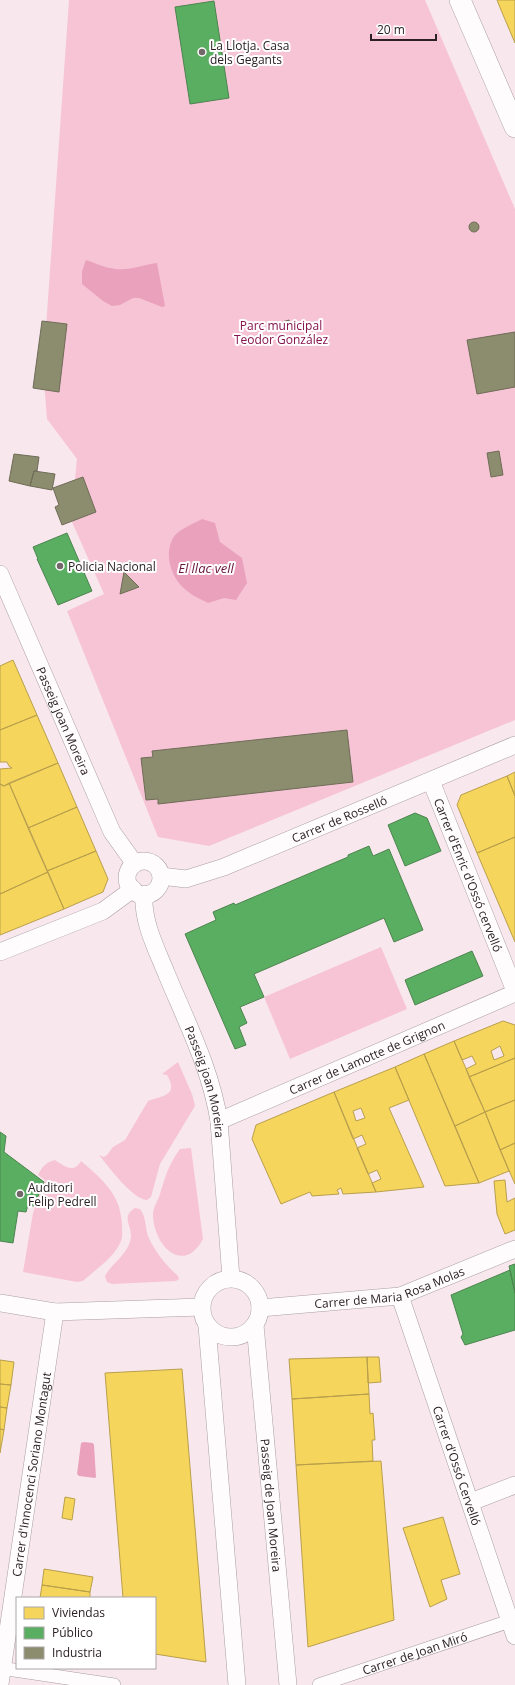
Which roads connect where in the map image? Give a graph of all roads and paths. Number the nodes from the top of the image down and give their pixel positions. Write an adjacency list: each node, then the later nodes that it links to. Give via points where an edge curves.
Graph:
1 (460, 0): 2 (street)
2 (515, 127)
3 (0, 574): 6 (street, Passeig joan Moreira, via 112,832)
4 (515, 745): 5 (street, Carrer de Rosselló)
5 (431, 781): 7 (street, Carrer de Rosselló, via 224,867 186,879); 10 (street, Carrer d'Enric d'Ossó cervelló)
6 (135, 864): 7 (street, via 146,861 153,864); 8 (street, via 130,868 128,877)
7 (161, 876): 8 (street, via 158,888 153,892)
8 (138, 892): 9 (street, via 103,911); 11 (street, Passeig joan Moreira, via 152,938 215,1096)
9 (0, 952)
10 (515, 992): 11 (street, Carrer de Lamotte de Grignon)
11 (219, 1121): 13 (street, Passeig joan Moreira)
12 (515, 1249): 14 (street, Carrer de Maria Rosa Molas)
13 (231, 1278): 16 (street, via 216,1282 208,1288); 17 (street, via 252,1287 258,1296)
14 (400, 1296): 17 (street, Carrer de Maria Rosa Molas); 22 (street, Carrer d'Ossó Cervelló)
15 (0, 1303): 18 (street)
16 (201, 1307): 18 (street); 20 (street, via 202,1317)
17 (260, 1308): 19 (street)
18 (55, 1312): 24 (street, Carrer d'Innocenci Soriano Montagut)
19 (255, 1325): 20 (street, via 242,1335 231,1337 220,1335); 27 (street, Passeig de Joan Moreira)
20 (207, 1326): 26 (street)
21 (515, 1486): 22 (street)
22 (471, 1502): 23 (street, Carrer d'Ossó Cervelló)
23 (512, 1629): 28 (street, Carrer de Joan Miró)
24 (1, 1673): 25 (street)
25 (114, 1685)
26 (237, 1685)
27 (288, 1685)
28 (319, 1685)

